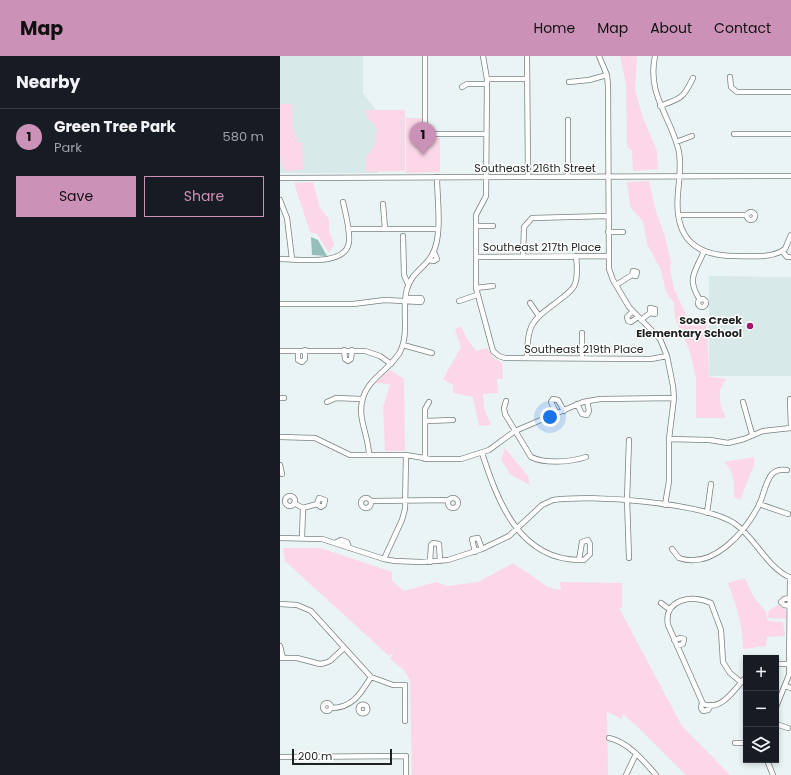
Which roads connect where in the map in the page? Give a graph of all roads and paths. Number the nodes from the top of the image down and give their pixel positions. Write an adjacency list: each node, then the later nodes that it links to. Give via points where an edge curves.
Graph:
1 (425, 56): 16 (street, via 426,131 433,134)
2 (483, 56): 10 (street)
3 (527, 56): 9 (street)
4 (599, 56): 6 (street)
5 (655, 56): 14 (street, via 653,84)
6 (607, 75): 11 (street); 27 (street)
7 (730, 76): 13 (street, via 731,87 738,92)
8 (693, 78): 14 (street, via 686,94)
9 (526, 79): 10 (street); 25 (street)
10 (487, 81): 12 (street); 16 (street)
11 (569, 82)
12 (462, 87)
13 (791, 92)
14 (660, 106): 20 (street)
15 (568, 120): 26 (street)
16 (486, 134): 24 (street)
17 (734, 134): 18 (street)
18 (791, 134)
19 (692, 136): 20 (street)
20 (676, 142): 21 (street, via 679,150)
21 (680, 176): 22 (street, Southeast 216th Street); 27 (street, Southeast 216th Street); 32 (street)
22 (791, 176)
23 (437, 177): 24 (street, Southeast 216th Street); 28 (street, Southeast 216th Street); 39 (street)
24 (486, 177): 25 (street, Southeast 216th Street); 35 (street, via 486,196 477,212)
25 (528, 177): 26 (street, Southeast 216th Street)
26 (568, 177): 27 (street, Southeast 216th Street)
27 (608, 177): 34 (street)
28 (280, 178)
29 (280, 200): 53 (street, via 287,218)
30 (343, 202): 37 (street)
31 (383, 204): 38 (street)
32 (679, 215): 33 (street); 45 (street, via 682,231 690,243)
33 (747, 215)
34 (608, 216): 40 (street); 47 (street, via 541,216 529,220 523,231)
35 (476, 226): 36 (street); 50 (street)
36 (493, 226)
37 (349, 229): 38 (street); 53 (street, via 348,244 344,253 333,259)
38 (385, 229): 39 (street)
39 (438, 229): 55 (street, via 434,252)
40 (608, 232): 41 (street); 49 (street)
41 (623, 232)
42 (791, 234): 44 (street)
43 (403, 236): 55 (street, via 404,275)
44 (784, 248): 45 (street, via 770,256 730,256); 46 (street); 51 (street, via 787,257)
45 (704, 251): 61 (street, via 692,282)
46 (791, 251)
47 (523, 256): 48 (street, Southeast 217th Place); 50 (street, Southeast 217th Place)
48 (576, 256): 49 (street, Southeast 217th Place); 67 (street, via 574,288)
49 (608, 256): 56 (street, via 609,269)
50 (476, 257): 58 (street)
51 (791, 257)
52 (280, 259): 53 (street)
53 (292, 259)
54 (632, 275): 56 (street)
55 (408, 284): 60 (street)
56 (616, 285): 65 (street)
57 (493, 286): 58 (street)
58 (476, 288): 59 (street)
59 (477, 295): 62 (street); 78 (street, Southeast 219th Place, via 495,354 501,357)
60 (405, 300): 64 (street, via 353,304); 70 (street)
61 (700, 300)
62 (459, 301)
63 (530, 303): 67 (street)
64 (280, 304)
65 (633, 311): 68 (street); 68 (street, via 627,317 628,321)
66 (650, 313): 68 (street)
67 (539, 316): 78 (street, via 528,334)
68 (640, 318): 77 (street, via 660,339)
69 (582, 333): 79 (street)
70 (403, 345): 76 (street); 80 (street)
71 (306, 350): 72 (street); 75 (street); 75 (street, via 305,360 302,362 298,360)
72 (344, 350): 73 (street); 73 (street, via 345,359 348,361 351,359)
73 (352, 350): 80 (street, via 370,352)
74 (280, 351): 75 (street)
75 (298, 351)
76 (432, 353)
77 (667, 356): 79 (street, Southeast 219th Place, via 652,359); 81 (street)
78 (527, 358): 79 (street, Southeast 219th Place)
79 (582, 358)
80 (391, 364): 83 (street, via 369,385)
81 (674, 398): 85 (street); 98 (street)
82 (790, 399): 94 (street)
83 (362, 400): 86 (street, via 336,398); 101 (street, via 361,412)
84 (506, 401): 95 (street, via 504,411)
85 (587, 401): 89 (street); 89 (street, via 587,415 582,414)
86 (327, 402)
87 (429, 402): 93 (street)
88 (743, 402): 96 (street)
89 (577, 404): 90 (street)
90 (564, 411): 91 (street); 91 (street, via 558,400 553,399 551,402)
91 (556, 414): 95 (street)
92 (453, 420): 93 (street)
93 (426, 421): 104 (street)
94 (791, 428): 96 (street, via 774,428)
95 (515, 431): 100 (street, via 497,446); 103 (street, via 529,454 535,458 570,460)
96 (752, 434): 98 (street, via 728,443)
97 (280, 437): 101 (street, via 309,437 344,453)
98 (669, 439): 116 (street, via 669,481)
99 (629, 440): 109 (street)
100 (482, 453): 104 (street, via 461,459); 120 (street, via 500,503)
101 (369, 455): 102 (street)
102 (406, 455): 104 (street); 110 (street)
103 (586, 457)
104 (425, 459)
105 (280, 465): 107 (street)
106 (786, 470): 115 (street, via 777,470 772,474)
107 (282, 474)
108 (711, 484): 118 (street)
109 (627, 499): 116 (street); 120 (street, via 553,500 542,505); 127 (street)
110 (406, 500): 111 (street); 112 (street); 128 (street, via 402,520)
111 (449, 500)
112 (371, 501)
113 (294, 503): 117 (street)
114 (317, 504): 117 (street)
115 (759, 504): 119 (street); 121 (street)
116 (665, 505): 118 (street)
117 (302, 508): 123 (street)
118 (707, 513): 121 (street, via 725,519)
119 (788, 514)
120 (518, 530): 124 (street); 129 (street, via 533,544 557,558)
121 (742, 530): 125 (street, via 724,548 699,560 679,558); 132 (street, via 773,566)
122 (280, 538): 123 (street)
123 (302, 538): 128 (street, via 322,539)
124 (482, 549): 126 (street); 126 (street, via 478,538 472,539)
125 (672, 549)
126 (475, 552): 130 (street)
127 (629, 558)
128 (384, 559): 131 (street)
129 (579, 560)
130 (440, 561): 131 (street); 131 (street, via 438,544 433,544)
131 (430, 562)
132 (791, 578): 133 (street)
133 (790, 598): 136 (street); 136 (street, via 782,602)
134 (662, 603): 137 (street)
135 (280, 604): 141 (street, via 297,605 311,611)
136 (790, 606): 144 (street)
137 (669, 609): 138 (street, via 667,620); 146 (street, via 681,600 698,599 711,603 721,630 723,662 730,673)
138 (674, 640): 140 (street); 140 (street, via 684,639 683,644)
139 (280, 646): 142 (street)
140 (677, 646): 146 (street, via 704,704 711,705 729,697)
141 (344, 648): 142 (street, via 330,661 320,664 297,658); 145 (street)
142 (282, 658)
143 (779, 664): 144 (street)
144 (790, 664): 147 (street)
145 (371, 677): 149 (street); 153 (street, via 393,685 405,685)
146 (741, 682)
147 (785, 686): 148 (street); 150 (street)
148 (791, 688)
149 (356, 700): 151 (street); 152 (street)
150 (779, 700)
151 (360, 705)
152 (331, 708)
153 (405, 721)
154 (779, 725): 155 (street)
155 (788, 728)
156 (609, 738): 159 (street)
157 (735, 743): 158 (street)
158 (743, 743)
159 (636, 754): 163 (street); 164 (street)
160 (280, 757): 162 (street, via 406,756)
161 (768, 763): 165 (street)
162 (406, 775)
163 (626, 775)
164 (656, 775)
165 (773, 775)

